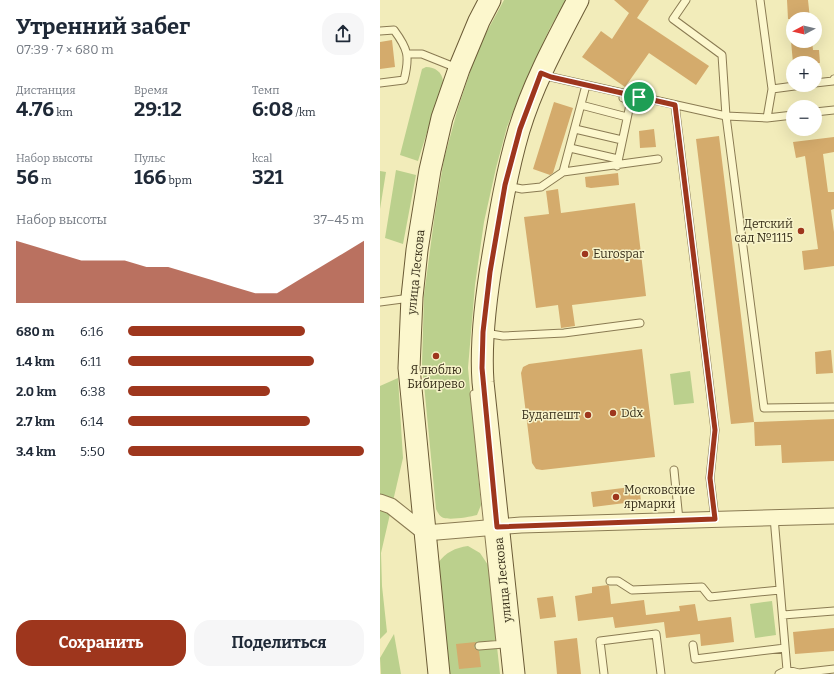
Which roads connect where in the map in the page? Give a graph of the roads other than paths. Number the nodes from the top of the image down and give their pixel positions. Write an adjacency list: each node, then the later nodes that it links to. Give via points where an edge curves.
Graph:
1 (490, 0): 8 (main road, улица Лескова)
2 (498, 0): 17 (lane, via 474,47)
3 (686, 0): 22 (lane, via 673,19 722,55)
4 (760, 0): 16 (lane)
5 (572, 2): 9 (main road, улица Лескова)
6 (380, 31): 7 (lane, via 394,30 405,45)
7 (407, 54): 8 (lane, via 422,54); 12 (lane, via 408,65 404,80)
8 (459, 69): 34 (main road, улица Лескова, via 442,118 430,170)
9 (537, 72): 11 (lane); 31 (lane, улица Лескова, via 513,128); 33 (main road, улица Лескова)
10 (834, 79): 13 (lane)
11 (568, 81): 15 (lane); 19 (lane)
12 (380, 82)
13 (822, 82)
14 (786, 87): 16 (lane)
15 (585, 89): 18 (lane); 24 (lane, via 631,100)
16 (772, 89): 25 (lane)
17 (457, 98)
18 (581, 105): 24 (lane); 26 (lane)
19 (675, 105): 22 (lane); 45 (lane, via 715,430 710,478)
20 (834, 110): 21 (lane)
21 (822, 111)
22 (726, 116): 25 (lane); 39 (lane, via 764,408)
23 (786, 116): 25 (lane)
24 (627, 117): 27 (lane)
25 (767, 118)
26 (575, 129): 27 (lane); 28 (lane)
27 (622, 140): 30 (lane)
28 (570, 148): 30 (lane); 32 (lane)
29 (658, 159): 30 (lane)
30 (617, 162): 32 (lane)
31 (502, 164)
32 (563, 172): 33 (lane, via 541,187 522,189)
33 (505, 185): 37 (main road, улица Лескова)
34 (412, 297): 35 (lane); 48 (main road, улица Лескова, via 410,368)
35 (380, 302)
36 (640, 323): 37 (lane, via 564,333 503,336)
37 (483, 332): 47 (main road, улица Лескова, via 482,375)
38 (473, 386): 47 (lane, улица Лескова)
39 (834, 408)
40 (674, 470): 46 (lane)
41 (428, 485): 48 (lane, улица Лескова)
42 (380, 502): 48 (street, via 391,506)
43 (834, 516): 44 (street)
44 (774, 517): 45 (street); 50 (lane)
45 (715, 519): 46 (street)
46 (679, 520): 47 (street)
47 (492, 527): 48 (street); 55 (main road, улица Лескова)
48 (428, 532): 60 (main road, улица Лескова); 61 (lane, улица Лескова)
49 (610, 581): 50 (lane, via 618,581 632,590 702,587 710,597)
50 (780, 590): 52 (lane)
51 (834, 611): 52 (lane)
52 (783, 615): 56 (lane)
53 (694, 645): 56 (lane, via 695,659)
54 (479, 646): 55 (lane)
55 (504, 646): 62 (main road, улица Лескова)
56 (785, 648): 58 (lane)
57 (834, 669): 59 (lane)
58 (787, 670): 59 (lane); 65 (lane)
59 (799, 673)
60 (439, 674)
61 (445, 674)
62 (514, 674)
63 (604, 674): 64 (lane, via 600,641 656,634)
64 (661, 674)
65 (779, 674)

